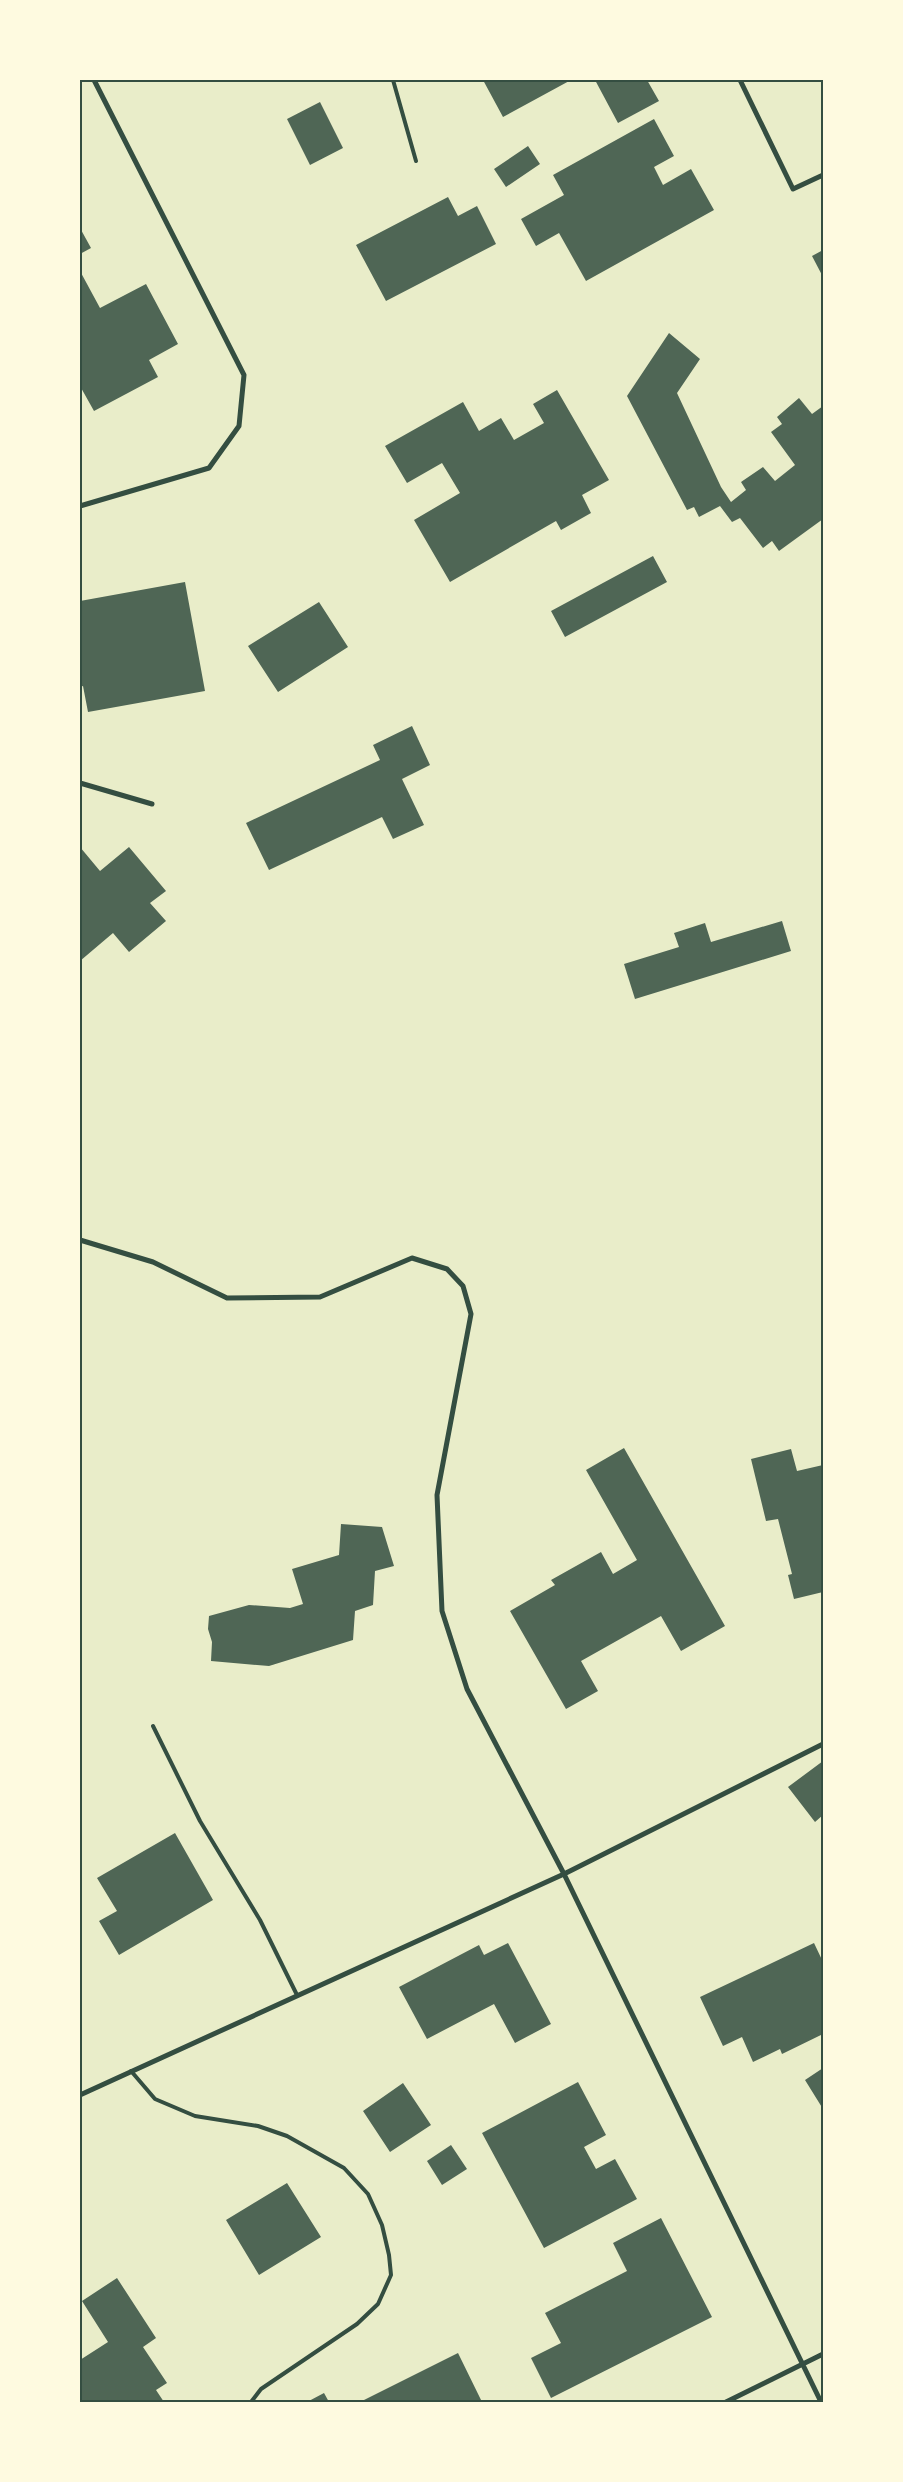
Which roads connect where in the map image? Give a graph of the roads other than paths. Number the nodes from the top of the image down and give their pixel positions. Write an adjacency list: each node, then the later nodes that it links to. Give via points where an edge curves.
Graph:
1 (94, 80): 6 (street, via 244,375 239,426 209,468)
2 (393, 80): 4 (lane)
3 (740, 80): 5 (street, via 793,189)
4 (416, 161)
5 (823, 174)
6 (80, 506)
7 (80, 783): 8 (street)
8 (152, 804)
9 (80, 1240): 12 (street, via 153,1262 227,1298 320,1297 412,1258 447,1269 463,1286 471,1314 437,1495 442,1611 468,1689)
10 (153, 1726): 13 (lane, via 200,1820 260,1920)
11 (823, 1744): 12 (street)
12 (564, 1874): 13 (street); 17 (street)
13 (297, 1996): 14 (street)
14 (131, 2071): 15 (street); 18 (lane, via 155,2099 195,2116 258,2126 287,2136 344,2168 368,2194 382,2225 391,2275 378,2304 357,2324 261,2389)
15 (80, 2095)
16 (823, 2354): 17 (street)
17 (802, 2364): 19 (street); 20 (street)
18 (251, 2402)
19 (726, 2402)
20 (821, 2402)

